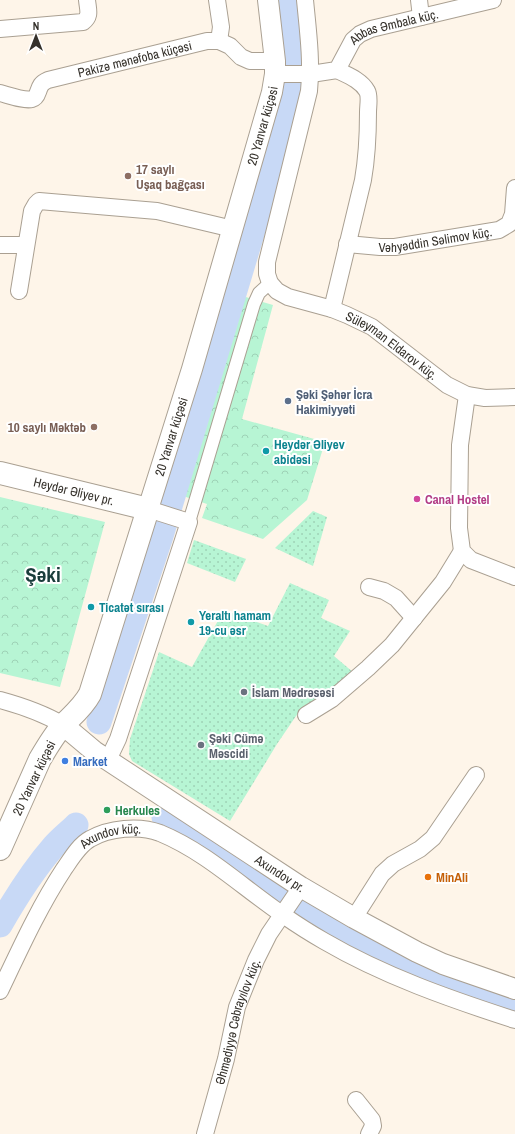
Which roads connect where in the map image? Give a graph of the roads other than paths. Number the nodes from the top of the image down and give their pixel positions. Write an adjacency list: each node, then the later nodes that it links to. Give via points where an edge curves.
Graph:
1 (87, 0): 8 (street, via 88,18 83,22)
2 (218, 0): 9 (street, via 221,27)
3 (268, 0): 10 (street, 20 Yanvar küçəsi)
4 (305, 0): 12 (street)
5 (419, 0): 7 (street)
6 (493, 0): 7 (street, Abbas Əmbala küç.)
7 (421, 17): 11 (street, Abbas Əmbala küç., via 360,34 353,40)
8 (0, 29)
9 (219, 41): 10 (street, via 250,61); 13 (street, Pakizə mənəfoba küçəsi, via 207,41 48,80 40,85 37,96 32,99)
10 (275, 68): 12 (street); 15 (street, 20 Yanvar küçəsi, via 272,92)
11 (337, 70): 12 (street); 16 (street, via 359,82 367,92 368,101 367,160)
12 (311, 74): 19 (street, via 304,114 267,262)
13 (0, 93)
14 (515, 188): 16 (street, Vəhyəddin Səlimov küç., via 513,214 509,224 498,230 395,247)
15 (233, 229): 18 (street, via 157,211 39,201 32,211); 25 (street, 20 Yanvar küçəsi)
16 (348, 244): 21 (street)
17 (0, 245): 18 (street)
18 (26, 245): 20 (street)
19 (270, 283): 21 (street, Süleyman Eldarov küç., via 277,291 288,297); 26 (street, via 254,304)
20 (19, 291)
21 (332, 309): 22 (street, Süleyman Eldarov küç., via 348,314 372,327 447,385)
22 (467, 395): 23 (street, Süleyman Eldarov küç., via 485,398); 27 (street, via 460,445 459,528)
23 (515, 397)
24 (0, 473): 25 (main road, Heydər Əliyev pr.)
25 (153, 511): 26 (street); 33 (main road, 20 Yanvar küçəsi, via 90,694 86,702)
26 (183, 520): 34 (street, via 118,740)
27 (462, 551): 28 (street, via 471,560); 30 (street, via 443,582)
28 (515, 577)
29 (369, 586): 30 (street, via 396,598)
30 (414, 618): 32 (street, via 392,645 368,668 332,699)
31 (0, 700): 33 (street, via 30,709)
32 (306, 715)
33 (63, 725): 34 (street, Axundov pr.); 36 (main road, 20 Yanvar küçəsi, via 40,759)
34 (108, 760): 37 (street, Axundov pr.)
35 (476, 775): 39 (street, via 433,838 382,874)
36 (0, 849)
37 (300, 889): 38 (street, Əhmədiyyə Cəbrayılov küç.); 39 (street, Axundov pr.)
38 (285, 910): 41 (street, Axundov küç., via 179,842 146,829 128,828 115,831 89,839 72,857 43,904); 42 (street, Axundov küç., via 325,941 363,962 448,998); 44 (street, Əhmədiyyə Cəbrayılov küç., via 256,960 237,1007 226,1059)
39 (354, 918): 40 (street, Axundov pr., via 443,964)
40 (515, 989)
41 (0, 991)
42 (515, 1020)
43 (356, 1100): 45 (street, via 372,1120)
44 (205, 1134)
45 (370, 1134)

